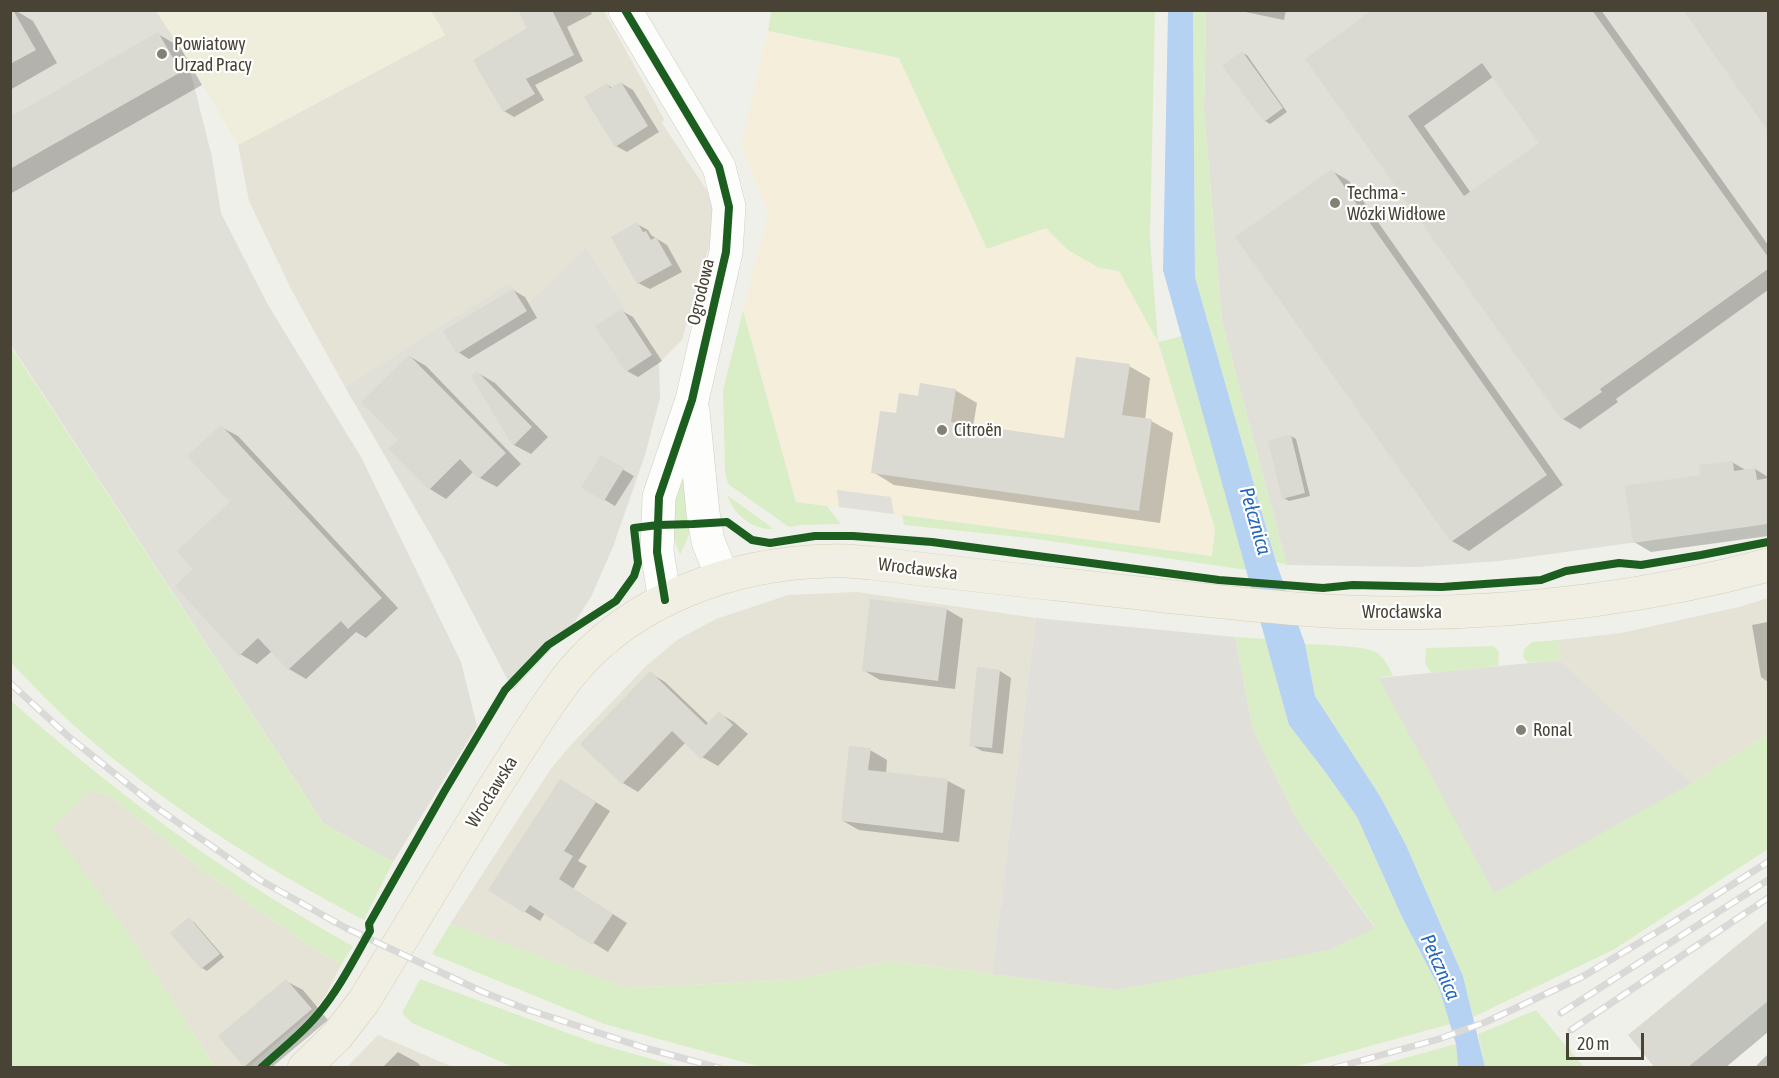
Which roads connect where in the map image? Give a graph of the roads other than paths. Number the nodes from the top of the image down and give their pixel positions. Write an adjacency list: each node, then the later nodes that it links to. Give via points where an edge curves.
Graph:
1 (625, 10): 2 (street, Ogrodowa, via 719,167 729,207 726,248)
2 (692, 400): 4 (street, Ogrodowa, via 703,513 708,541); 5 (street, Ogrodowa, via 659,497 657,552)
3 (1768, 565): 4 (main road, Wrocławska, via 1672,588 1523,608 1405,613 1212,601 871,563 831,561 762,567)
4 (722, 576): 5 (main road, Wrocławska)
5 (665, 600): 6 (main road, Wrocławska, via 606,638 568,677 364,1001 337,1036)
6 (304, 1068)

